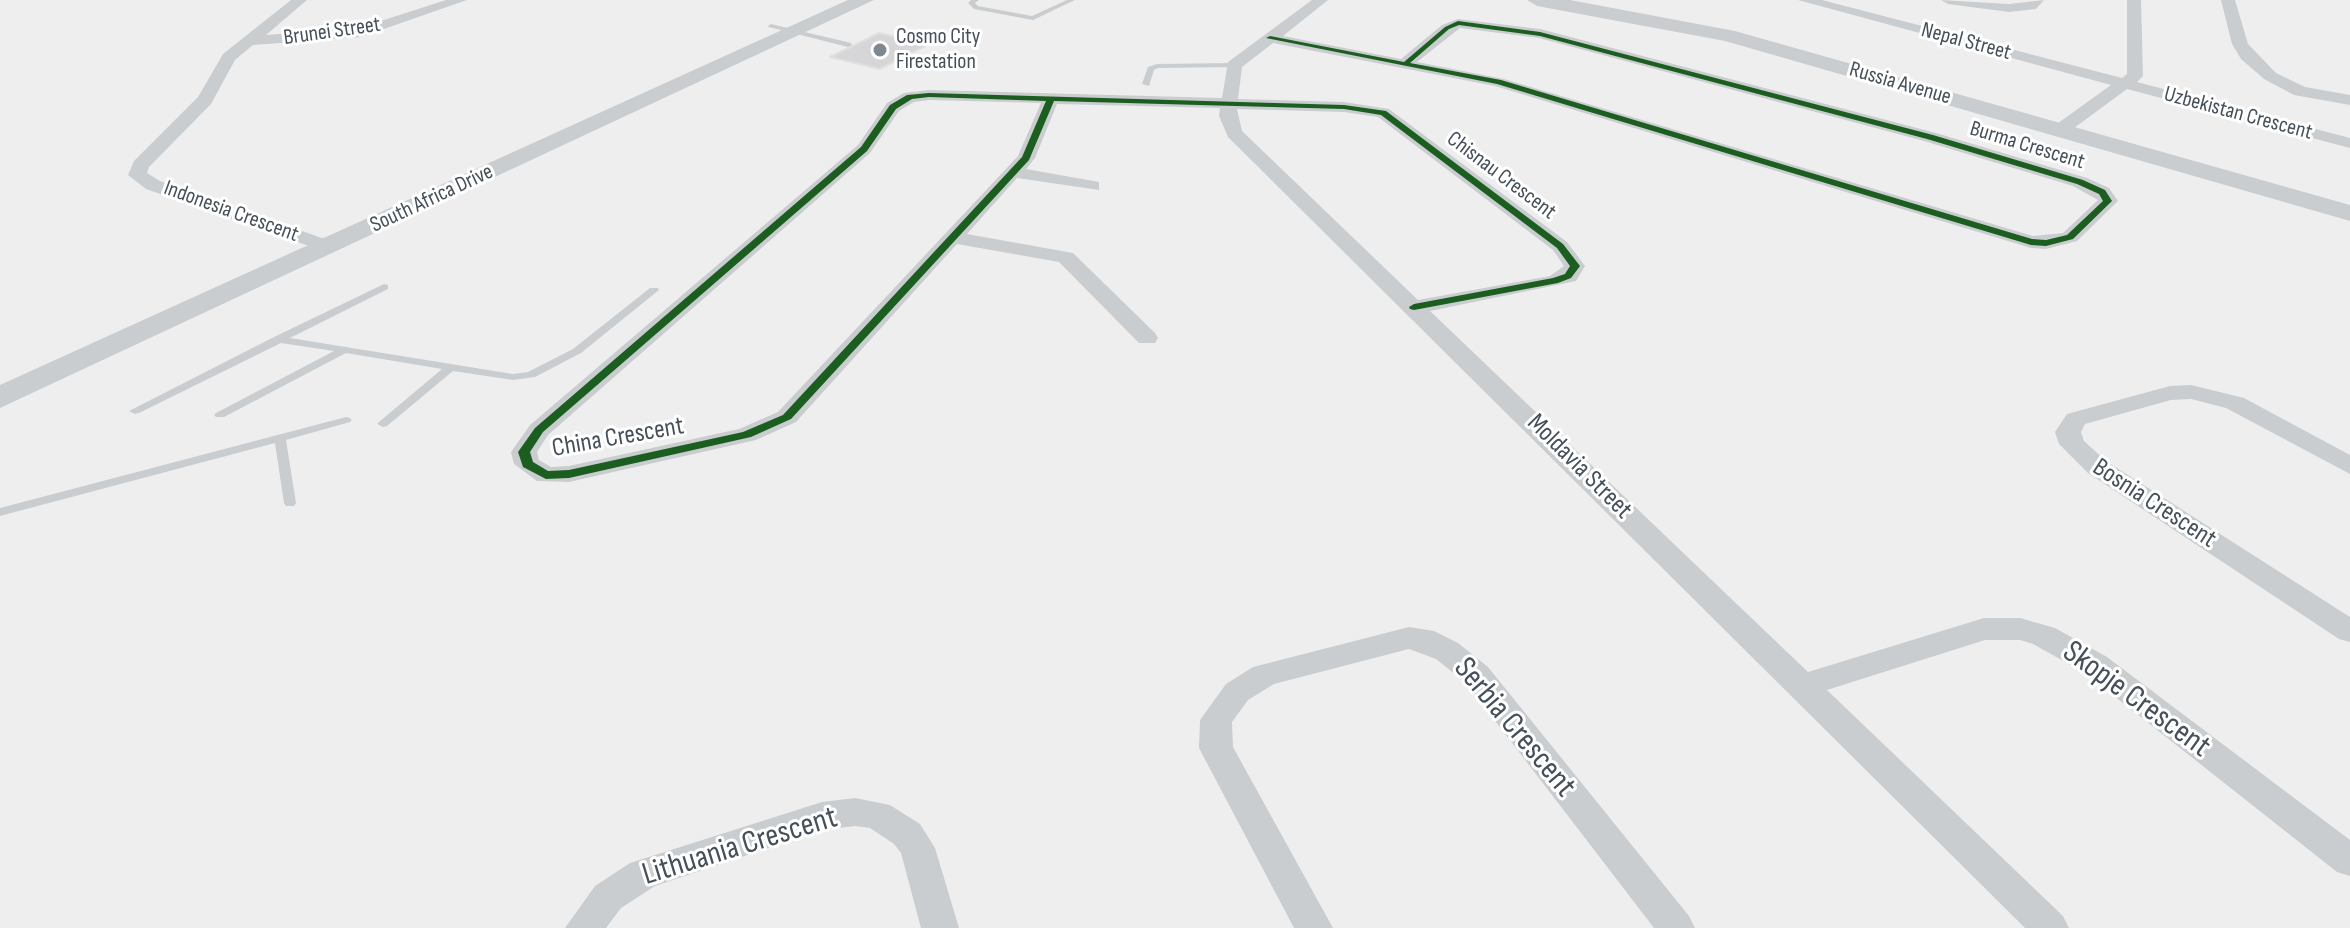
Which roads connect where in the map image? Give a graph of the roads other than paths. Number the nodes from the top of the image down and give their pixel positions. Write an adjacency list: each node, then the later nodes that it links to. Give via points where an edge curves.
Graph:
1 (300, 0): 20 (street, Indonesia Crescent)
2 (460, 0): 20 (street, Brunei Street, via 354,33)
3 (830, 0): 18 (street, South Africa Drive)
4 (864, 0): 18 (street, South Africa Drive)
5 (976, 0): 16 (lane, via 971,6 1021,18 1043,16)
6 (1049, 0): 16 (lane)
7 (1072, 0): 16 (lane)
8 (1321, 0): 19 (street)
9 (1537, 0): 29 (street, Russia Avenue, via 1712,31)
10 (1805, 0): 17 (street, Nepal Street)
11 (1887, 0): 17 (street)
12 (1948, 0): 13 (street, via 2009,8 2031,6)
13 (2037, 0)
14 (2134, 0): 25 (street, via 2137,70)
15 (2228, 0): 27 (street, via 2240,44 2270,76 2300,91)
16 (1061, 6)
17 (1879, 20): 25 (street, Nepal Street)
18 (783, 29): 21 (lane); 34 (street, South Africa Drive); 36 (street, South Africa Drive)
19 (1270, 38): 22 (street, Burma Crescent); 23 (street)
20 (247, 41): 34 (street, Indonesia Crescent, via 229,57 201,105 137,175)
21 (848, 45)
22 (1407, 62): 22 (street, Burma Crescent, via 1527,90 2021,240 2046,243 2070,237 2108,201 2102,192 2080,182 1930,137 1540,34 1458,23)
23 (1234, 65): 24 (lane, via 1157,66); 28 (street, Moldavia Street)
24 (1146, 84)
25 (2127, 85): 29 (street); 30 (street, Uzbekistan Crescent)
26 (1051, 99): 28 (street, China Crescent); 31 (street, China Crescent, via 1030,153); 35 (street, China Crescent, via 929,95 897,103 864,149 539,430 524,459 537,472 569,474 775,425 801,407)
27 (2350, 100)
28 (1230, 103): 39 (street, Moldavia Street, via 1234,133); 39 (street, Chisnau Crescent, via 1353,107 1383,113 1560,246 1575,266 1574,272 1555,281)
29 (2060, 130): 33 (street, Russia Avenue)
30 (2350, 143)
31 (1013, 172): 32 (street); 35 (street, China Crescent)
32 (1092, 186)
33 (2350, 213)
34 (298, 236): 36 (street, Indonesia Crescent); 44 (street, South Africa Drive)
35 (955, 238): 40 (street, via 1066,257)
36 (329, 247): 45 (street, South Africa Drive)
37 (384, 287): 41 (lane)
38 (654, 290): 43 (lane, via 577,351 531,375)
39 (1414, 307): 55 (street, Moldavia Street)
40 (1147, 338)
41 (278, 339): 42 (lane); 46 (lane)
42 (344, 350): 43 (lane); 47 (lane)
43 (450, 368): 49 (lane)
44 (0, 371)
45 (0, 398)
46 (135, 411)
47 (220, 415)
48 (346, 420): 50 (lane)
49 (383, 424)
50 (280, 437): 52 (lane); 53 (lane)
51 (2350, 466): 54 (street, Bosnia Crescent, via 2235,403 2191,392 2088,415 2076,419 2068,432 2072,444 2097,467)
52 (290, 503)
53 (0, 512)
54 (2350, 631)
55 (1802, 686): 56 (street, Skopje Crescent, via 1984,629 2020,629 2044,636 2096,665); 61 (street, Moldavia Street)
56 (2350, 861)
57 (584, 928): 58 (street, Lithuania Crescent, via 608,897 643,874 822,816 855,812 878,815 912,841)
58 (940, 928)
59 (1314, 928): 60 (street, Serbia Crescent, via 1216,748 1216,720 1237,692 1264,675 1409,638 1447,651 1477,675)
60 (1676, 928)
61 (2050, 928)

